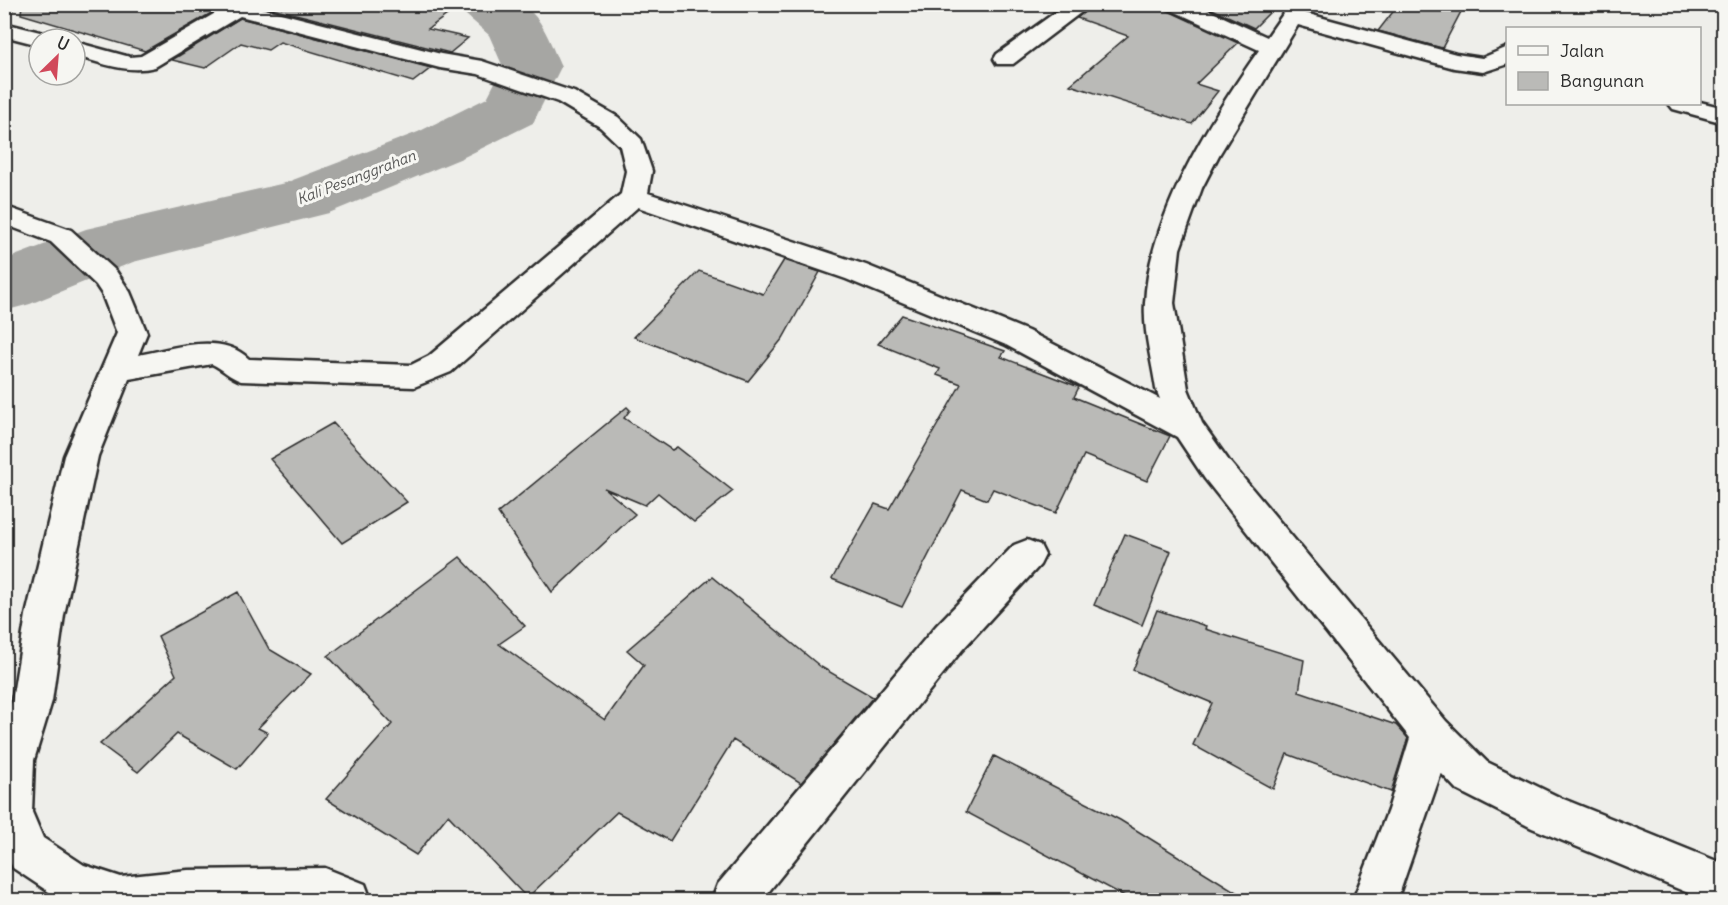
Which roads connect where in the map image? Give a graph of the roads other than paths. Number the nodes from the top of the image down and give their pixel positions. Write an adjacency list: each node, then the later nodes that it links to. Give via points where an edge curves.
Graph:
1 (1082, 4): 10 (street)
2 (1174, 4): 7 (street)
3 (234, 6): 8 (street, via 147,62 130,64); 13 (street, via 440,61 482,68 566,96 609,122 632,144 639,171)
4 (1298, 11): 7 (street); 9 (street, via 1454,61 1483,65)
5 (4, 29): 6 (street)
6 (27, 35)
7 (1272, 48): 16 (street, via 1198,171 1166,249 1159,303 1161,327 1172,389)
8 (87, 52)
9 (1506, 55)
10 (1005, 59)
11 (1686, 105): 12 (street)
12 (1724, 116)
13 (634, 197): 15 (street, via 440,364 414,376 241,370 231,360 214,353); 16 (street, via 856,273 1017,338)
14 (4, 214): 15 (street, via 61,236 116,292 132,333)
15 (115, 370): 19 (street, via 81,456 45,615 32,701 12,760 11,812)
16 (1188, 428): 18 (street, via 1217,470)
17 (1027, 555): 22 (street, via 949,638)
18 (1432, 734): 20 (street, via 1472,776 1547,813); 23 (street)
19 (16, 849): 21 (street, via 72,884 121,899 188,892 325,890)
20 (1724, 885)
21 (349, 900)
22 (734, 900)
23 (1375, 900)

